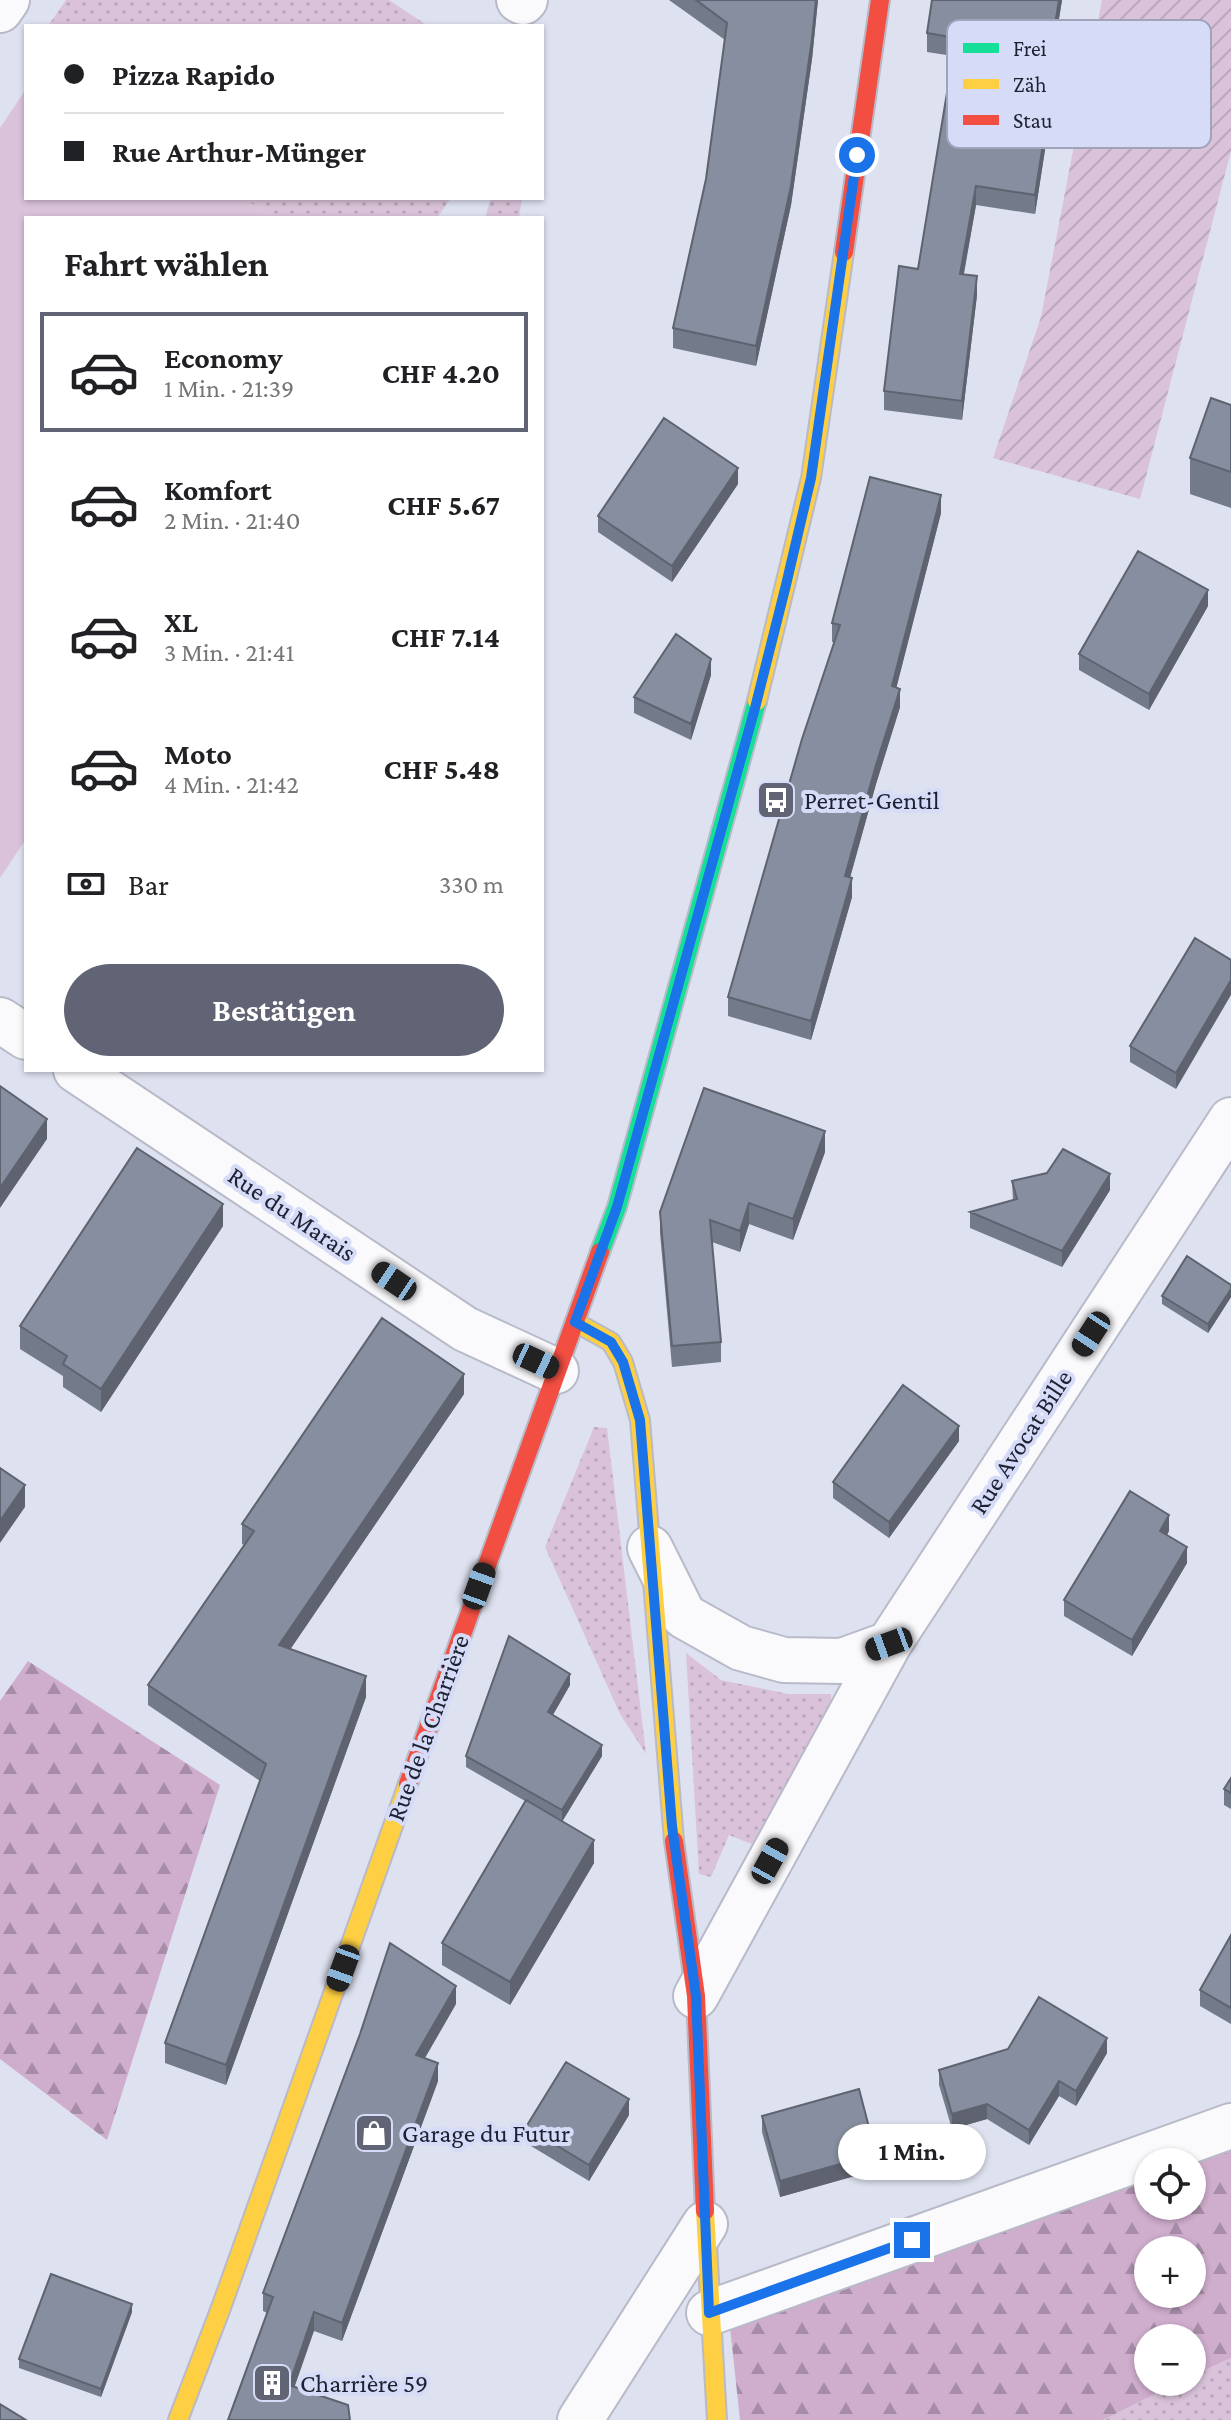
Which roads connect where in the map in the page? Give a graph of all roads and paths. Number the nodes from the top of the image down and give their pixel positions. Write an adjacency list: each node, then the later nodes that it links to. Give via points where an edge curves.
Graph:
1 (7, 0): 3 (street)
2 (880, 0): 8 (main road, Rue de la Charrière, via 811,478 761,685 621,1193)
3 (0, 10)
4 (0, 1020): 5 (street)
5 (24, 1036)
6 (79, 1072): 9 (street, Rue du Marais, via 465,1329)
7 (1231, 1120): 11 (street, Rue Avocat Bille)
8 (575, 1322): 9 (main road, Rue de la Charrière); 10 (main road, via 611,1342 623,1362 640,1420)
9 (556, 1371): 16 (main road, Rue de la Charrière)
10 (649, 1546): 11 (street, via 684,1616 741,1648 784,1660 842,1661); 12 (main road, via 672,1826)
11 (889, 1644): 12 (street, Rue Avocat Bille)
12 (696, 1996): 14 (main road)
13 (1231, 2126): 15 (street)
14 (705, 2224): 15 (main road); 17 (street)
15 (709, 2313): 18 (main road)
16 (178, 2420)
17 (580, 2420)
18 (717, 2420)

